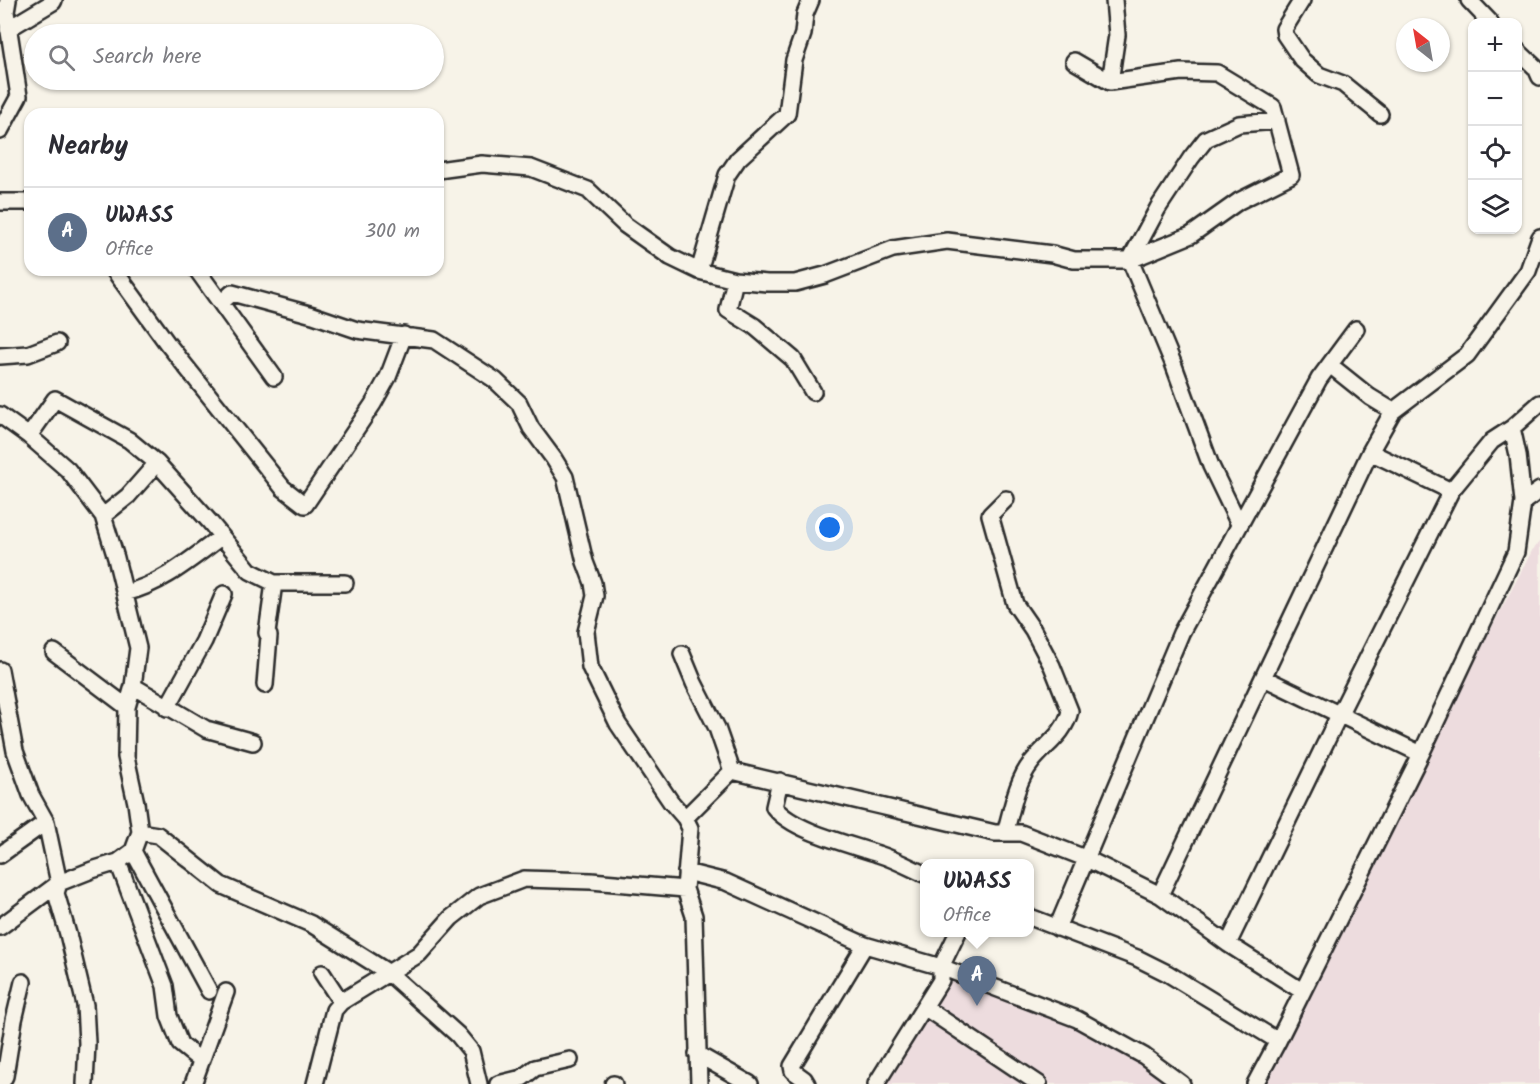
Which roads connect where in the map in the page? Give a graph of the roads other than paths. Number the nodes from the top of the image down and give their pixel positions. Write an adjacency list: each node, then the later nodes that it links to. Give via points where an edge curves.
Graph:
1 (8, 0): 8 (street)
2 (54, 0): 8 (street)
3 (811, 0): 21 (street, via 794,60 787,114 738,159 727,175)
4 (1114, 0): 12 (street, via 1117,35)
5 (1302, 0): 13 (street, via 1284,30 1302,60 1319,75 1343,84)
6 (1469, 0): 7 (street)
7 (1486, 18)
8 (8, 29): 15 (street, via 18,96)
9 (1522, 55): 11 (street)
10 (1074, 62): 12 (street)
11 (1540, 77)
12 (1110, 82): 14 (street, via 1181,72 1217,73 1274,107)
13 (1380, 114)
14 (1276, 121): 20 (street, via 1239,124 1206,139 1158,208); 20 (street, via 1291,175 1239,201 1191,235)
15 (0, 131)
16 (444, 170): 21 (street, via 482,164 531,168 588,190 625,225 670,257)
17 (0, 202): 18 (street)
18 (24, 202)
19 (1540, 237): 34 (street, via 1528,271 1467,355)
20 (1130, 260): 24 (street, via 1074,260 947,241 893,249 795,283); 45 (street, via 1211,466)
21 (699, 271): 24 (street)
22 (118, 276): 27 (street, via 283,488 305,505 374,404)
23 (201, 276): 25 (street)
24 (735, 280): 32 (street, via 728,310 793,359)
25 (221, 303): 27 (street, via 232,292 357,330); 31 (street)
26 (1356, 329): 30 (street)
27 (404, 335): 66 (street, via 434,340 495,380 519,403 531,428 560,468 595,596 586,632 590,667 618,724)
28 (57, 343): 29 (street, via 28,354)
29 (0, 356)
30 (1330, 365): 34 (street); 45 (street)
31 (274, 377)
32 (813, 392)
33 (1540, 403): 36 (street)
34 (1393, 411): 38 (street)
35 (0, 415): 37 (street)
36 (1512, 428): 41 (street, via 1492,441); 43 (street)
37 (28, 436): 39 (street, via 55,399 129,440); 44 (street, via 68,470)
38 (1370, 452): 41 (street); 54 (street)
39 (157, 463): 44 (street, via 128,496); 46 (street)
40 (1540, 490): 43 (street)
41 (1451, 491): 59 (street)
42 (1006, 499): 69 (street, via 990,515 1015,604 1052,666 1070,711 1058,736 1031,762 1023,777)
43 (1522, 502): 62 (street, via 1516,552)
44 (103, 516): 49 (street)
45 (1239, 524): 72 (street, via 1181,633)
46 (221, 537): 48 (street, via 250,571); 49 (street, via 166,577)
47 (345, 583): 48 (street)
48 (274, 584): 55 (street)
49 (125, 592): 56 (street, via 138,648)
50 (224, 594): 58 (street, via 204,642)
51 (54, 652): 57 (street)
52 (681, 654): 64 (street, via 717,728)
53 (0, 670): 61 (street)
54 (1264, 678): 59 (street); 78 (street)
55 (265, 685)
56 (133, 686): 57 (street); 58 (street)
57 (127, 707): 68 (street, via 126,757)
58 (167, 708): 60 (street, via 206,729)
59 (1339, 715): 62 (street); 83 (street)
60 (253, 742)
61 (15, 751): 63 (street); 67 (street)
62 (1421, 754): 90 (street)
63 (0, 758)
64 (732, 771): 65 (street); 66 (street)
65 (780, 781): 69 (street); 75 (street, via 774,807 779,814 828,839 880,854)
66 (685, 818): 74 (street, via 690,828)
67 (46, 822): 71 (street); 76 (street)
68 (140, 832): 70 (street); 87 (street, via 158,835 221,885 311,924)
69 (1005, 833): 72 (street, via 1021,833)
70 (133, 850): 73 (street); 89 (street)
71 (0, 855)
72 (1085, 858): 78 (street); 81 (street)
73 (118, 862): 76 (street); 97 (street, via 165,986 169,1016 180,1044)
74 (686, 872): 77 (street); 84 (street, via 726,882)
75 (920, 872)
76 (59, 883): 80 (street); 99 (street, via 56,893 85,1005)
77 (685, 889): 87 (street, via 524,879 479,896 451,918 419,954); 95 (street, via 694,916)
78 (1160, 895): 83 (street)
79 (1034, 919): 81 (street)
80 (0, 927)
81 (1057, 928): 94 (street, via 1167,973)
82 (956, 937): 85 (street)
83 (1228, 944): 90 (street)
84 (865, 945): 85 (street); 106 (street, via 792,1066)
85 (941, 967): 93 (street, via 941,980); 109 (street, via 1077,1019 1144,1056)
86 (322, 973): 92 (street)
87 (389, 973): 92 (street); 102 (street, via 471,1051)
88 (23, 982): 98 (street)
89 (209, 991)
90 (1302, 991): 94 (street)
91 (226, 992): 97 (street)
92 (341, 1002): 101 (street, via 329,1023)
93 (924, 1007): 107 (street); 108 (street)
94 (1278, 1041): 110 (street)
95 (697, 1054): 104 (street); 105 (street)
96 (570, 1060): 103 (street, via 535,1068 522,1078)
97 (201, 1061): 100 (street)
98 (1, 1084)
99 (85, 1084)
100 (193, 1084)
101 (315, 1084)
102 (478, 1084)
103 (498, 1084)
104 (699, 1084)
105 (750, 1084)
106 (807, 1084)
107 (876, 1084)
108 (1039, 1084)
109 (1182, 1084)
110 (1255, 1084)

